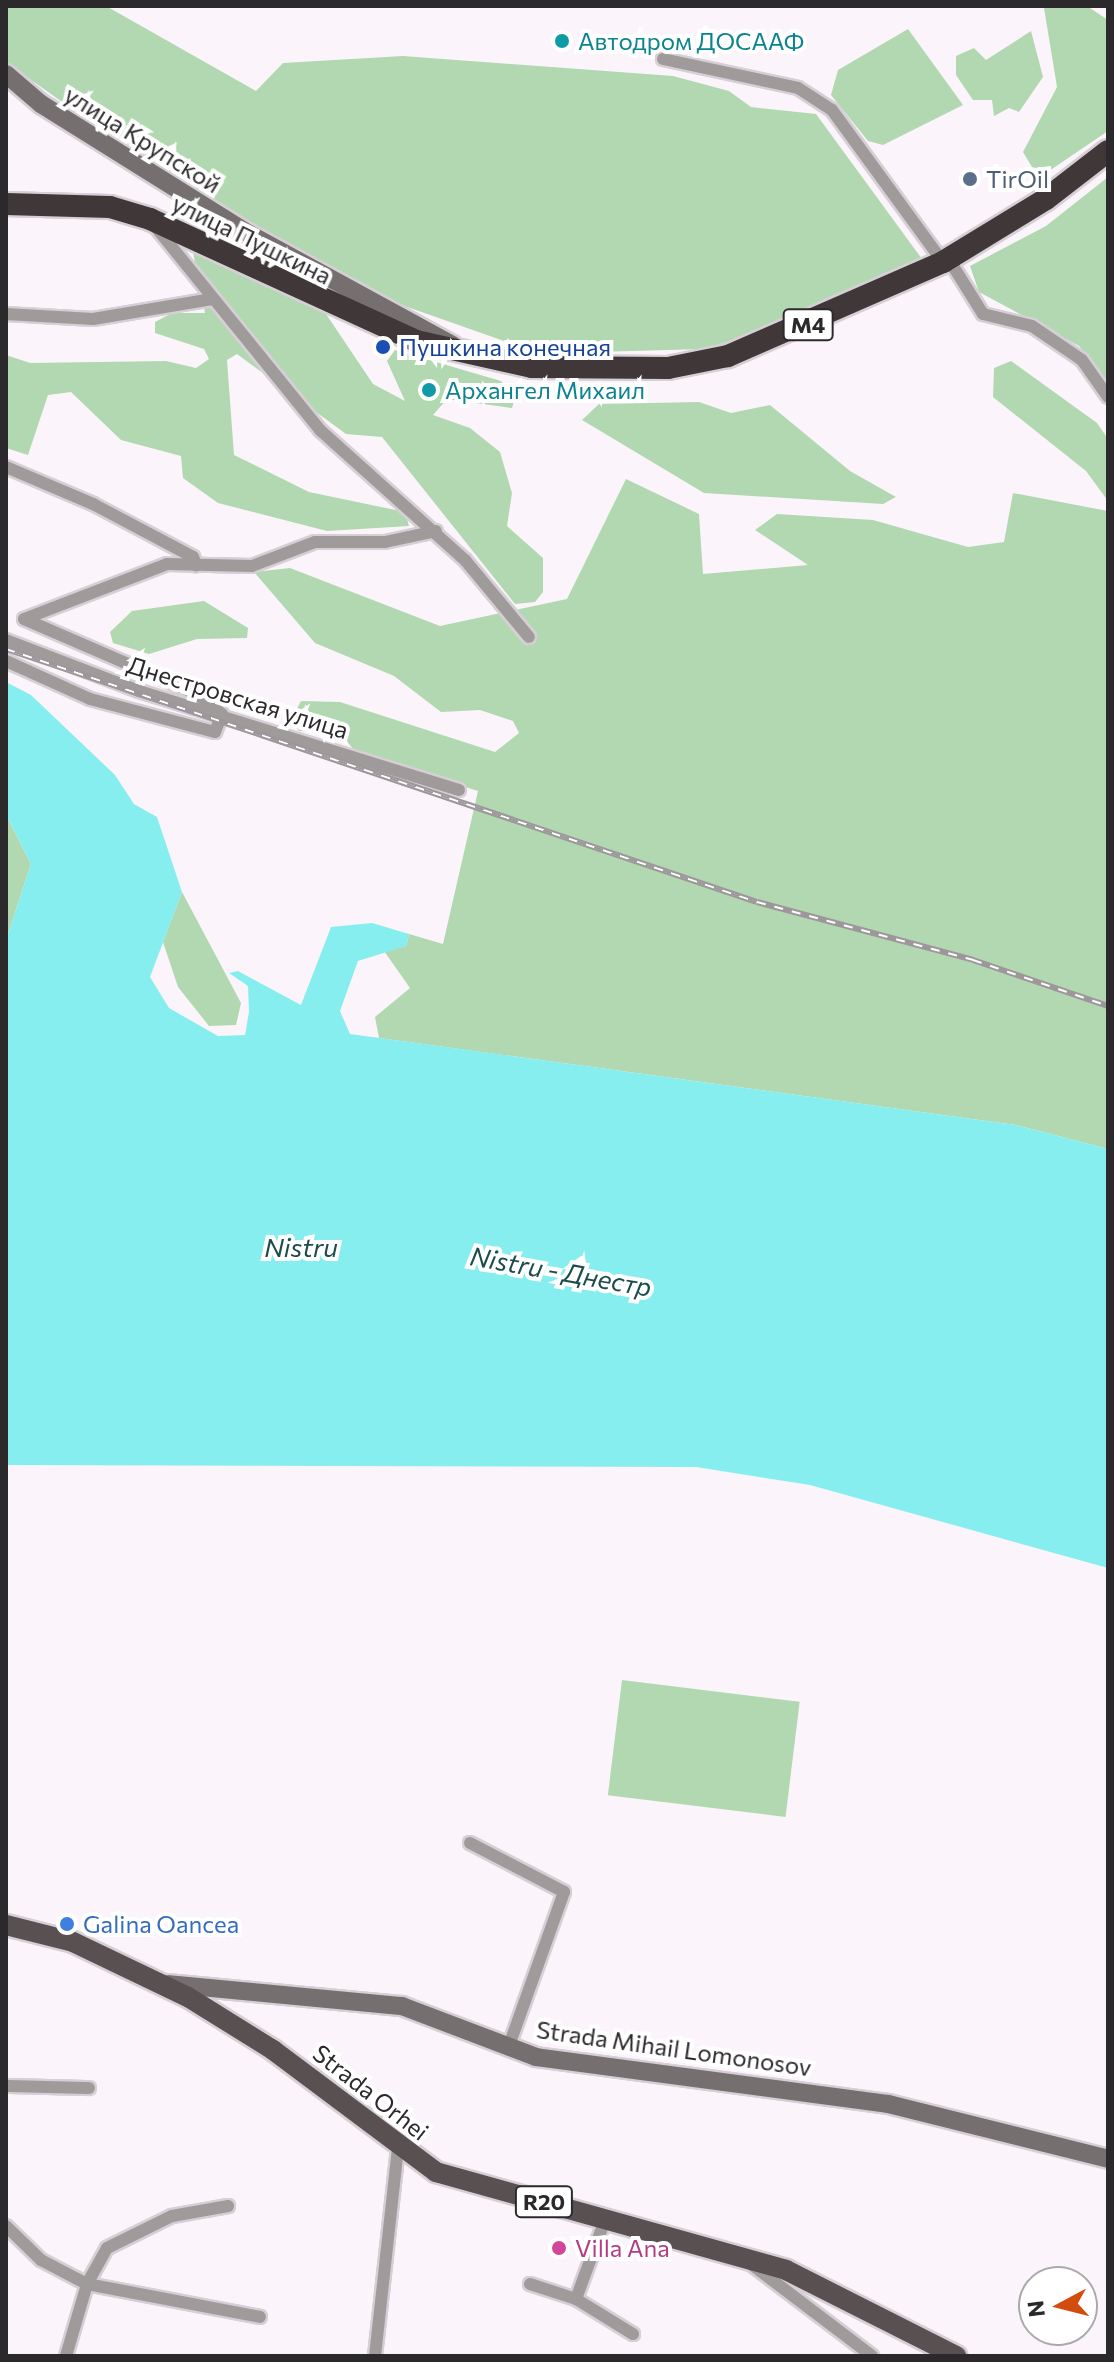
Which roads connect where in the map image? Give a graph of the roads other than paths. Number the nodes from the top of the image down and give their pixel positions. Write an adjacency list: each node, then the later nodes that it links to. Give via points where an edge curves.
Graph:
1 (663, 59): 6 (street, via 798,88 832,110)
2 (6, 74): 9 (main road, улица Крупской, via 41,104 249,234)
3 (1108, 151): 6 (highway, M4, via 1035,207)
4 (6, 204): 5 (highway, улица Пушкина / M4, via 110,207)
5 (150, 219): 7 (street); 9 (highway, улица Пушкина / M4, via 390,333)
6 (946, 260): 9 (highway, M4, via 743,350 668,368 581,371); 10 (street, via 983,314 1032,326 1082,360)
7 (212, 299): 8 (street, via 93,319); 12 (street, via 320,430)
8 (6, 314)
9 (470, 353)
10 (1108, 397)
11 (6, 467): 13 (street, via 93,504 193,557)
12 (436, 531): 13 (street, via 385,542 315,542 252,566); 14 (street)
13 (196, 565): 17 (street, via 167,564 24,619 152,670)
14 (529, 637)
15 (6, 640): 17 (street, Днестровская улица, via 139,691)
16 (6, 661): 17 (street, via 90,699 215,732)
17 (222, 714): 18 (street, Днестровская улица)
18 (459, 790)
19 (470, 1843): 22 (street, via 564,1892)
20 (6, 1925): 21 (main road, Strada Mihail Lomonosov / R20, via 73,1942)
21 (166, 1984): 22 (main road, Strada Mihail Lomonosov, via 402,2006); 25 (main road, Strada Orhei / R20, via 273,2050)
22 (508, 2048): 26 (main road, Strada Mihail Lomonosov, via 765,2092 888,2104)
23 (6, 2086): 24 (street)
24 (89, 2088)
25 (398, 2149): 28 (main road, Strada Orhei / R20, via 466,2184); 37 (street)
26 (1108, 2159)
27 (228, 2206): 31 (street, via 134,2231 107,2248)
28 (606, 2217): 30 (main road, Strada Orhei / R20); 33 (street)
29 (6, 2226): 31 (street, via 41,2260)
30 (740, 2254): 38 (street, Strada Orhei); 39 (main road, Strada Orhei / R20, via 840,2294)
31 (87, 2284): 34 (street); 36 (street)
32 (530, 2284): 33 (street)
33 (576, 2299): 35 (street)
34 (260, 2317)
35 (633, 2334)
36 (66, 2356)
37 (375, 2356)
38 (872, 2356)
39 (956, 2356)

